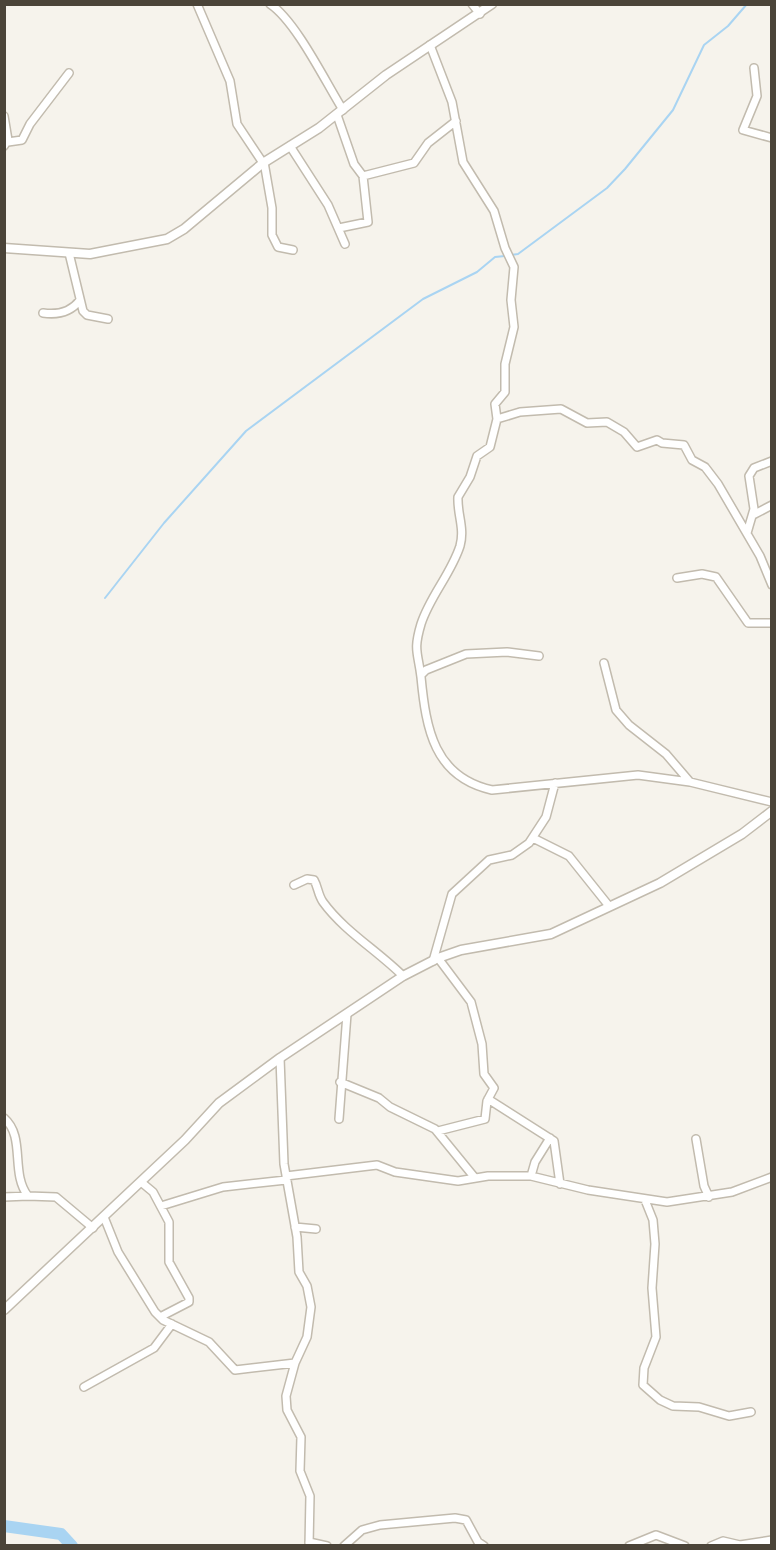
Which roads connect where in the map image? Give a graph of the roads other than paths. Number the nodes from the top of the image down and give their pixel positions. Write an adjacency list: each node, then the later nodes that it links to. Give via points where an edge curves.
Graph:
1 (197, 4): 15 (street, via 230,81 237,124)
2 (270, 4): 9 (street, via 302,41)
3 (472, 4): 5 (street)
4 (492, 4): 5 (street)
5 (480, 14): 6 (street)
6 (430, 45): 9 (street); 11 (street, via 448,86)
7 (754, 68): 12 (street, via 757,96 743,130)
8 (69, 73): 13 (street, via 22,140)
9 (340, 113): 14 (street); 16 (street, via 354,164)
10 (4, 116): 13 (street)
11 (456, 121): 16 (street, via 428,143 414,163); 25 (street, via 463,162 494,211 514,267 514,327 505,364 505,392 495,404)
12 (771, 138)
13 (6, 144)
14 (290, 146): 15 (street); 17 (street)
15 (264, 162): 20 (street, via 272,235 278,248); 21 (street, via 167,239 101,253)
16 (363, 176): 17 (street, via 368,222)
17 (339, 228): 18 (street)
18 (345, 244)
19 (4, 248): 21 (street)
20 (292, 250)
21 (69, 253): 22 (street)
22 (80, 300): 23 (street, via 60,313); 24 (street, via 87,315)
23 (43, 313)
24 (108, 319)
25 (497, 419): 29 (street, via 519,412 561,410 587,423 607,422 638,447 657,440 684,445 692,460 709,470); 35 (street, via 490,447 477,456 458,497 463,527 460,547 421,625 415,649)
26 (771, 461): 28 (street, via 754,468 748,476)
27 (771, 506): 28 (street)
28 (753, 515): 29 (street)
29 (747, 533): 31 (street, via 766,567)
30 (677, 578): 32 (street, via 712,575 723,583 748,623)
31 (771, 585)
32 (771, 623)
33 (539, 656): 35 (street, via 507,652 466,654)
34 (604, 663): 36 (street, via 616,710 628,725 666,754)
35 (420, 675): 37 (street, via 433,741 456,775 472,785 492,790)
36 (690, 782): 37 (street, via 620,775); 38 (street)
37 (555, 783): 40 (street, via 546,817)
38 (771, 802)
39 (771, 811): 42 (street, via 742,834 660,883)
40 (533, 837): 42 (street, via 569,856); 43 (street, via 512,855 489,860 452,894)
41 (294, 885): 44 (street, via 314,880 327,908)
42 (609, 906): 43 (street, via 551,934 461,950)
43 (436, 959): 44 (street); 48 (street, via 471,1002 482,1044 484,1074 494,1088)
44 (403, 976): 45 (street)
45 (347, 1014): 46 (street); 47 (street)
46 (280, 1058): 56 (street); 58 (street, via 219,1103)
47 (340, 1082): 50 (street); 51 (street, via 379,1098)
48 (488, 1099): 51 (street, via 485,1119); 52 (street)
49 (4, 1118): 60 (street, via 14,1130 17,1171)
50 (339, 1119)
51 (438, 1131): 57 (street)
52 (550, 1138): 54 (street); 59 (street, via 557,1153)
53 (696, 1140): 62 (street)
54 (531, 1176): 57 (street); 59 (street)
55 (771, 1177): 62 (street)
56 (286, 1178): 57 (street, via 377,1165 395,1172 458,1182); 64 (street, via 223,1187); 66 (street)
57 (475, 1178)
58 (141, 1182): 64 (street); 65 (street)
59 (560, 1184): 63 (street)
60 (28, 1196): 61 (street); 67 (street, via 56,1197)
61 (4, 1197)
62 (709, 1197): 63 (street, via 667,1203)
63 (645, 1200): 74 (street, via 655,1244 652,1288 656,1337 644,1368 644,1385 673,1406 699,1407 729,1416)
64 (161, 1206): 70 (street, via 171,1230 169,1262 189,1300)
65 (104, 1217): 67 (street); 70 (street, via 123,1261)
66 (295, 1227): 68 (street); 72 (street, via 299,1272 307,1286 311,1307 307,1337)
67 (93, 1228): 69 (street)
68 (316, 1229)
69 (4, 1310)
70 (160, 1317): 71 (street)
71 (171, 1324): 72 (street, via 208,1342 236,1370); 73 (street, via 154,1348)
72 (295, 1363): 76 (street, via 286,1404 301,1437 300,1471 310,1496)
73 (84, 1387)
74 (751, 1412)
75 (771, 1540): 82 (street, via 740,1545 723,1540)
76 (309, 1544): 77 (street)
77 (327, 1545)
78 (345, 1545): 79 (street, via 368,1528 455,1518 466,1520 478,1542)
79 (484, 1545)
80 (629, 1545): 81 (street, via 656,1534)
81 (685, 1545)
82 (711, 1545)

